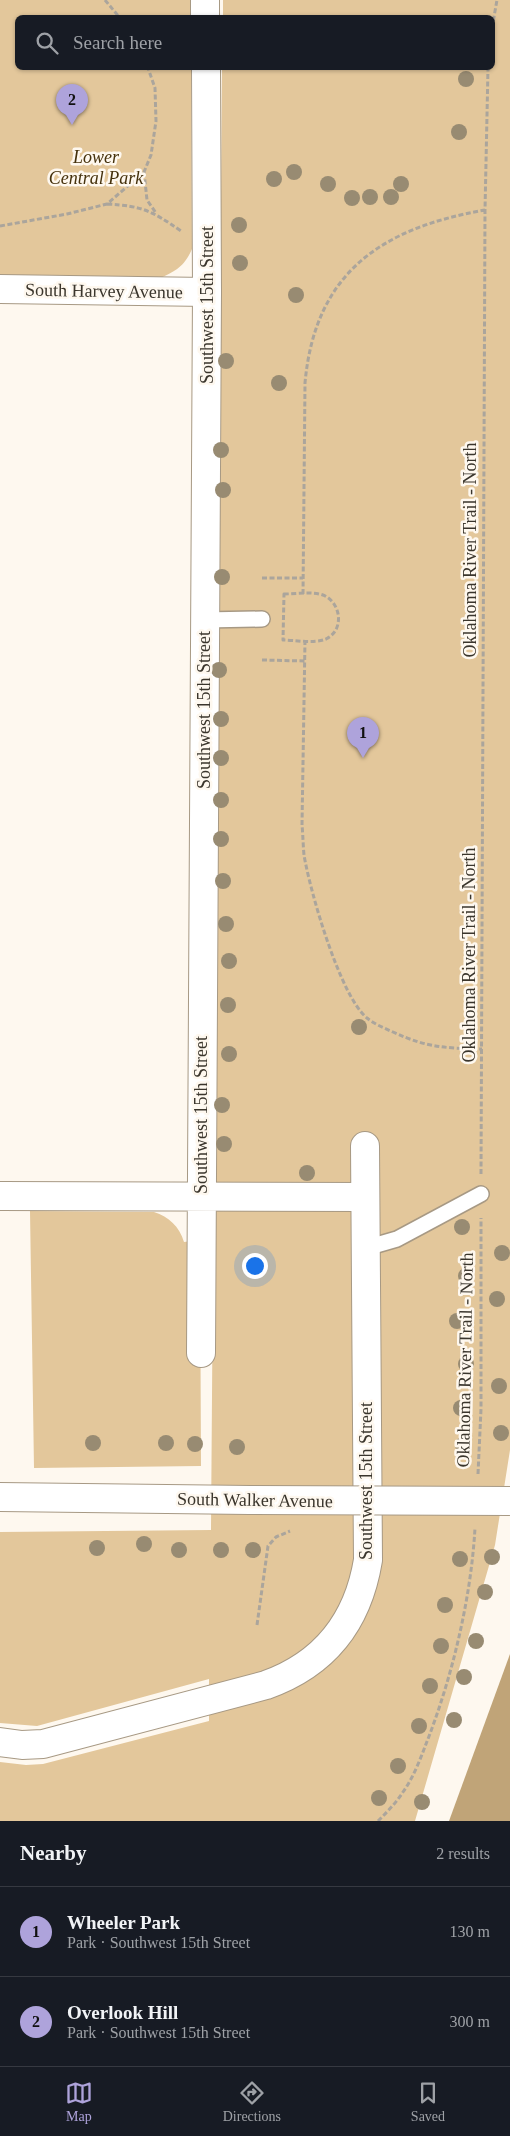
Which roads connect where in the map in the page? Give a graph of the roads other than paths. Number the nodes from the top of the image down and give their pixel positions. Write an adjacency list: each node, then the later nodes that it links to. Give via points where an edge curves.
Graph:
1 (205, 0): 2 (street)
2 (206, 15)
3 (206, 70): 5 (street, Southwest 15th Street)
4 (0, 289): 5 (street, South Harvey Avenue)
5 (207, 292): 7 (street, Southwest 15th Street)
6 (262, 619): 7 (lane)
7 (204, 620): 11 (street, Southwest 15th Street)
8 (364, 1146): 12 (street, Southwest 15th Street)
9 (481, 1194): 13 (lane, via 398,1239)
10 (0, 1196): 11 (street)
11 (201, 1197): 12 (street); 14 (street, Southwest 15th Street)
12 (365, 1197): 13 (street, Southwest 15th Street)
13 (366, 1248): 17 (street, Southwest 15th Street, via 368,1560 359,1595 341,1630 315,1658 289,1677 266,1686 43,1744)
14 (201, 1353)
15 (2, 1498): 16 (street, South Walker Avenue, bridge)
16 (510, 1502)
17 (0, 1742)

